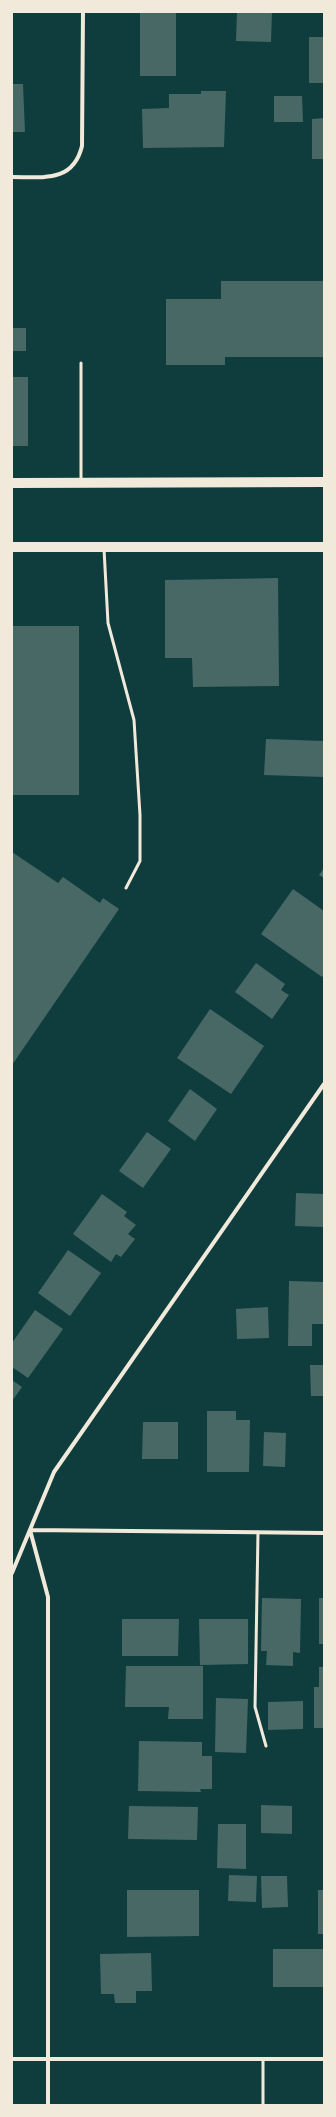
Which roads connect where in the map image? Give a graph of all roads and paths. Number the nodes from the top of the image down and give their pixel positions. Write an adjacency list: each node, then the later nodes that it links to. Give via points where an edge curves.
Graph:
1 (83, 12): 2 (street, via 82,146 75,165 65,173 50,177)
2 (12, 177)
3 (81, 363): 6 (lane)
4 (324, 482): 6 (main road)
5 (12, 483): 6 (main road)
6 (81, 483)
7 (12, 547): 8 (main road)
8 (104, 547): 9 (main road); 10 (lane, via 108,623 134,720 140,861)
9 (324, 547)
10 (126, 888)
11 (324, 1084): 12 (street, via 54,1472)
12 (30, 1530): 13 (street); 15 (street); 18 (street, via 48,1597)
13 (258, 1532): 14 (street); 16 (lane, via 254,1707)
14 (324, 1533)
15 (12, 1574)
16 (266, 1746)
17 (12, 2059): 18 (street)
18 (48, 2059): 19 (street); 21 (street)
19 (263, 2059): 20 (street); 22 (lane)
20 (324, 2059)
21 (48, 2105)
22 (263, 2105)

